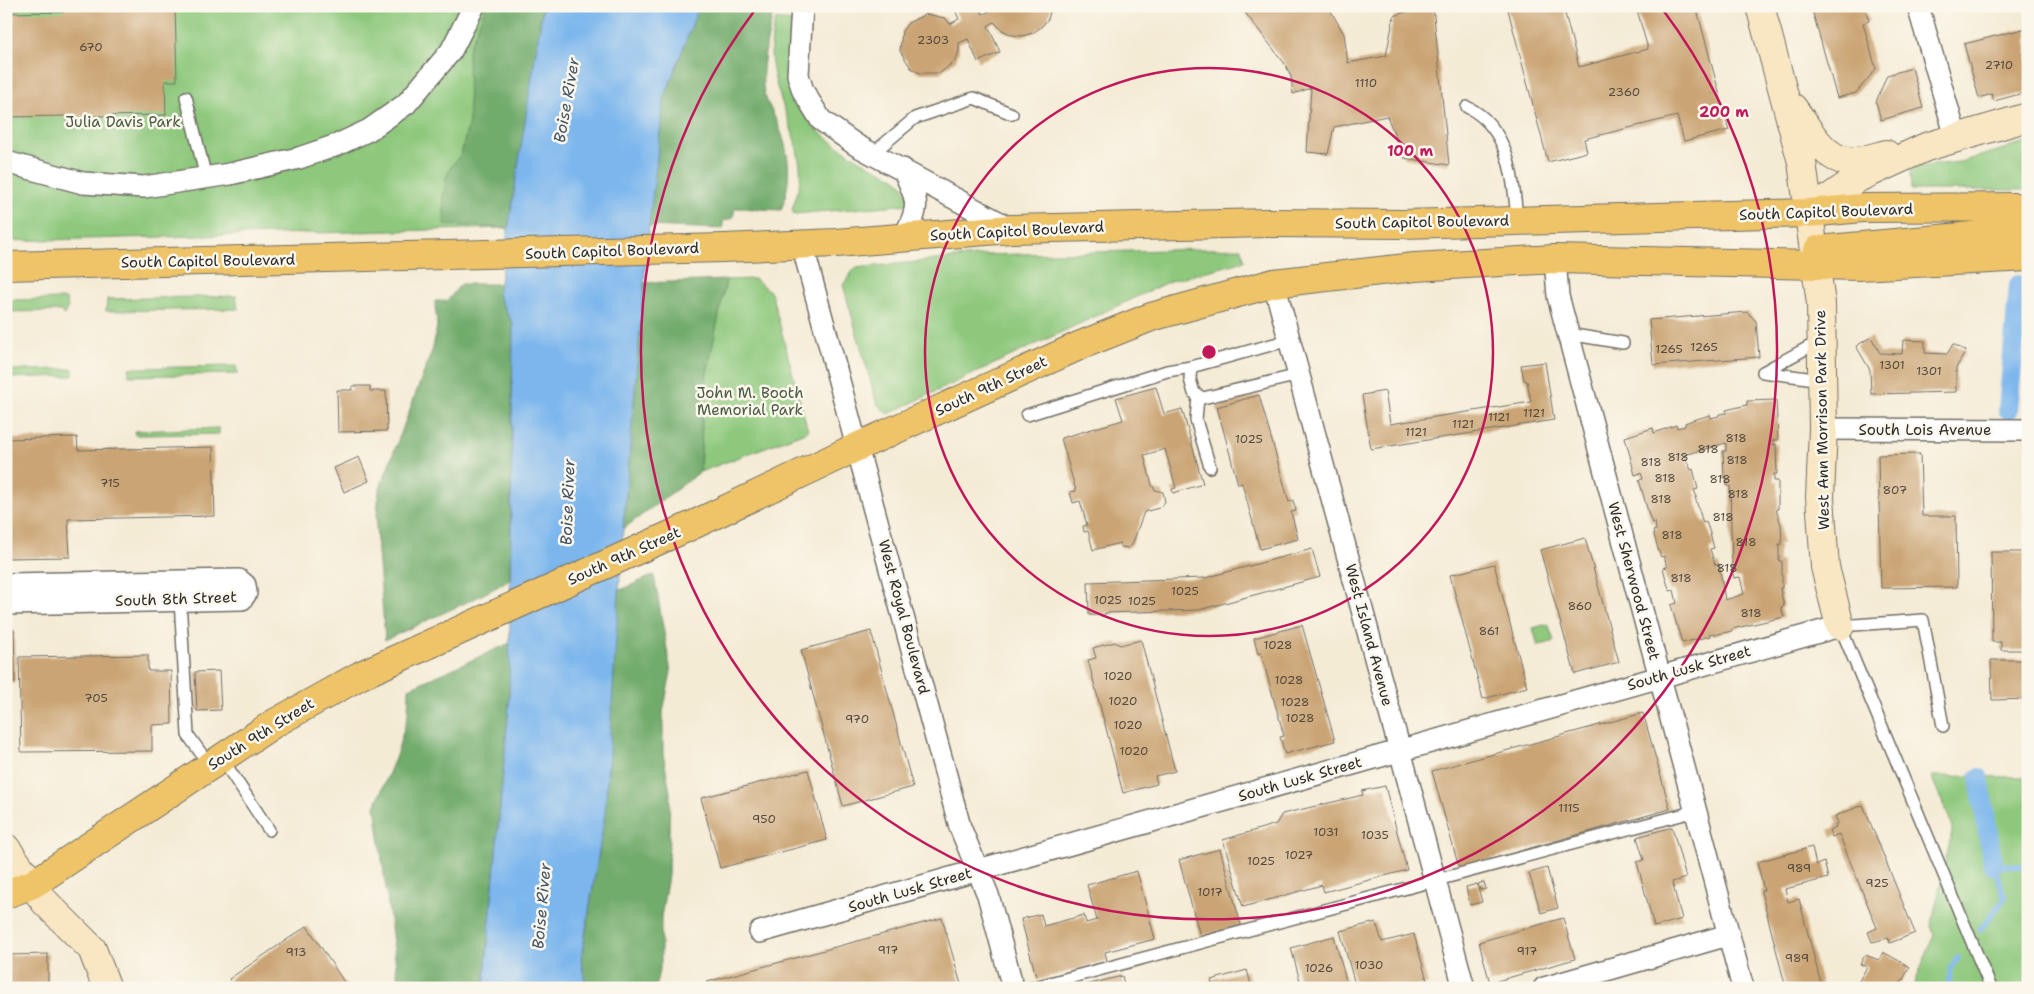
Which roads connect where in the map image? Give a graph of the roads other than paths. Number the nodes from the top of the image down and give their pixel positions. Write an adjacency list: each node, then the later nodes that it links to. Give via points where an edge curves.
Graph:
1 (474, 6): 15 (street, via 451,50 406,104 369,130 298,158)
2 (802, 6): 12 (street, via 798,75 802,91 831,129)
3 (1760, 6): 5 (street, West Ann Morrison Park Drive)
4 (1918, 6): 10 (street)
5 (1785, 96): 11 (street, via 1832,156 1848,161); 17 (street, West Ann Morrison Park Drive, via 1802,162)
6 (186, 97): 15 (lane)
7 (1467, 107): 18 (lane, via 1481,114 1506,152 1514,185)
8 (1012, 114): 12 (lane, via 974,98 916,118)
9 (2028, 117): 10 (street)
10 (1956, 137): 11 (street)
11 (1926, 147): 17 (street, via 1858,178)
12 (872, 154): 14 (street)
13 (6, 162): 15 (street, via 106,186 144,188)
14 (903, 169): 19 (street); 21 (street, via 917,199 914,218)
15 (206, 178)
16 (2028, 207): 17 (main road, South Capitol Boulevard, via 1862,208)
17 (1808, 213): 18 (main road, South Capitol Boulevard); 24 (street, West Ann Morrison Park Drive)
18 (1516, 221): 19 (main road, South Capitol Boulevard)
19 (1012, 229): 21 (main road, South Capitol Boulevard)
20 (2028, 229): 24 (main road)
21 (904, 237): 22 (main road, South Capitol Boulevard)
22 (802, 244): 26 (main road, South Capitol Boulevard, via 464,256); 39 (street, West Royal Boulevard)
23 (2028, 257): 24 (main road)
24 (1814, 258): 25 (main road); 30 (street, West Ann Morrison Park Drive, via 1821,304)
25 (1556, 259): 27 (main road, via 1415,267); 28 (street, West Sherwood Street, via 1558,296)
26 (6, 266)
27 (1274, 283): 29 (street, West Island Avenue); 39 (main road, South 9th Street, via 1151,317 1080,345)
28 (1568, 334): 31 (lane); 45 (street, West Sherwood Street)
29 (1289, 340): 32 (lane); 33 (street, West Island Avenue)
30 (1821, 340): 34 (street, West Ann Morrison Park Drive); 34 (lane, via 1763,372)
31 (1623, 343)
32 (1191, 367): 35 (lane, via 1190,379); 36 (lane, via 1168,371)
33 (1298, 375): 35 (lane); 47 (street, West Island Avenue)
34 (1822, 380): 37 (street, West Ann Morrison Park Drive)
35 (1198, 397): 40 (lane, via 1196,420)
36 (1027, 415)
37 (1823, 429): 38 (street, South Lois Avenue); 44 (street, West Ann Morrison Park Drive, via 1820,497 1825,566)
38 (2028, 430)
39 (857, 447): 48 (main road, South 9th Street, via 695,524 379,666 274,724); 52 (street, West Royal Boulevard, via 960,827)
40 (1210, 467)
41 (6, 584): 42 (street, South 8th Street, via 239,580 245,585 246,593 242,599)
42 (180, 600): 43 (street, South 8th Street); 48 (lane, via 188,735)
43 (6, 604)
44 (1840, 626): 45 (street, South Lusk Street); 46 (lane, via 1923,620); 64 (lane)
45 (1659, 677): 47 (street, South Lusk Street); 49 (street, West Sherwood Street)
46 (1943, 726)
47 (1400, 750): 52 (street, South Lusk Street); 53 (street, West Island Avenue)
48 (216, 762): 50 (lane); 54 (main road, South 9th Street)
49 (1696, 811): 53 (lane); 57 (street, West Sherwood Street)
50 (269, 830)
51 (6, 848): 54 (street)
52 (976, 871): 56 (street, South Lusk Street); 59 (street, West Royal Boulevard, via 988,895)
53 (1435, 880): 60 (lane); 61 (street, West Island Avenue)
54 (33, 884): 55 (main road, South 9th Street); 58 (street, via 45,902 92,950)
55 (6, 894)
56 (760, 932)
57 (1728, 935): 62 (street); 63 (street, West Sherwood Street)
58 (107, 988)
59 (1013, 988)
60 (1031, 988)
61 (1464, 988)
62 (1544, 988)
63 (1743, 988)
64 (1991, 988)

